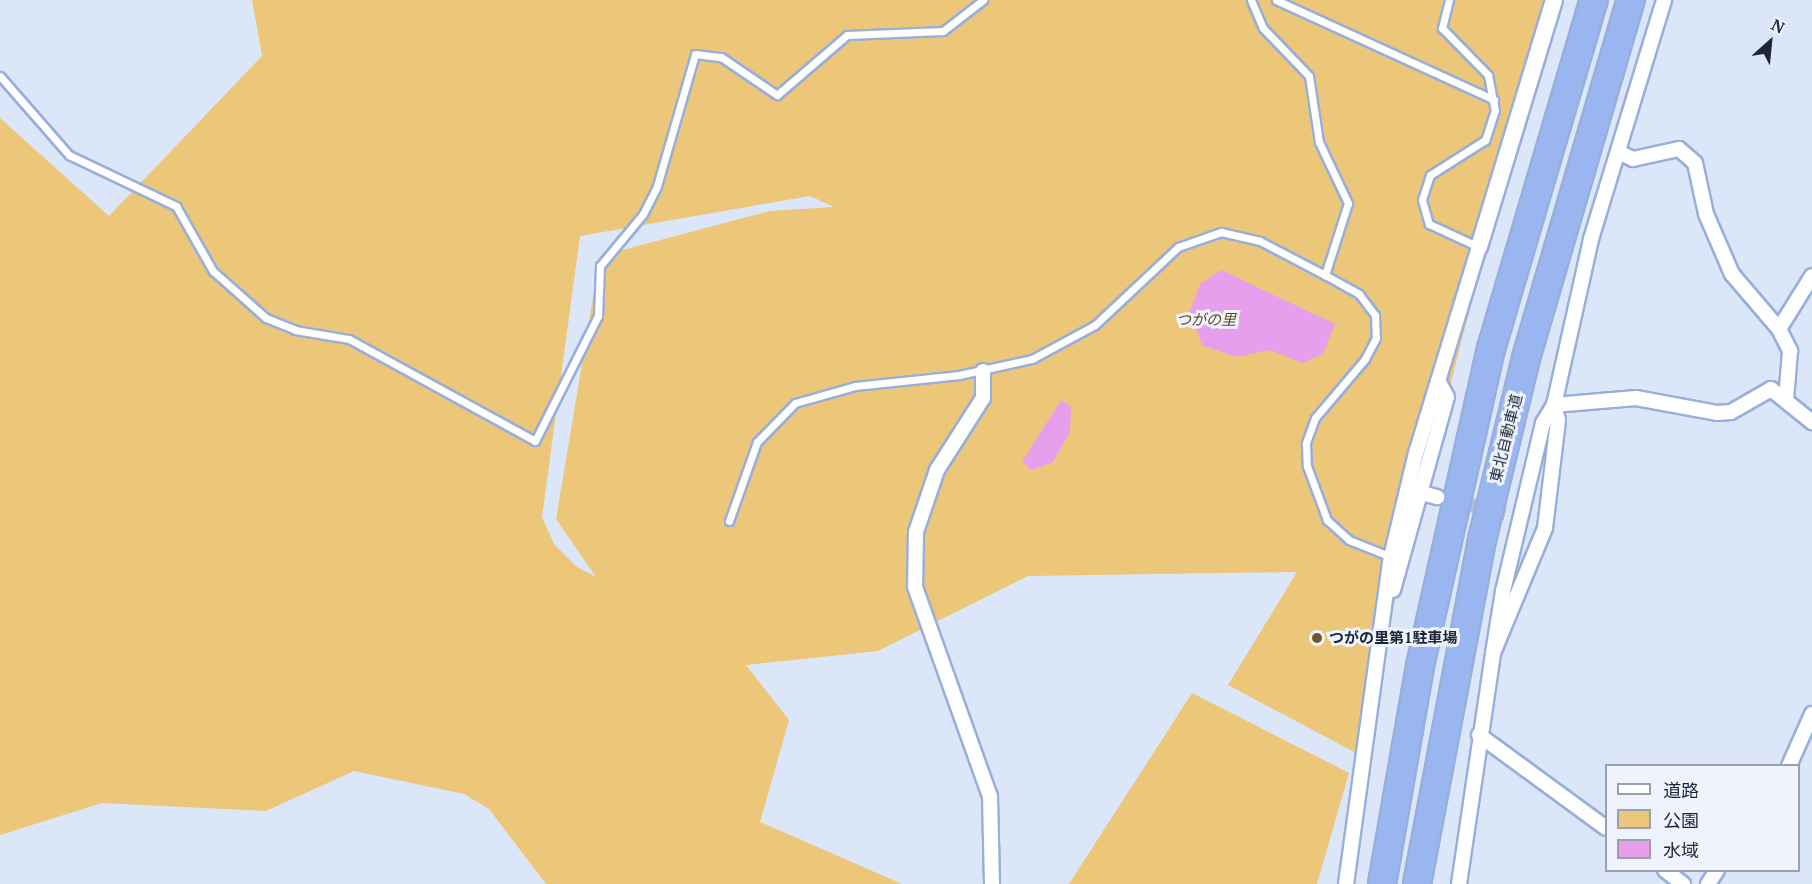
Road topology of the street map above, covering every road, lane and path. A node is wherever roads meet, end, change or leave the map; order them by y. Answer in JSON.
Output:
{"nodes":[{"id":1,"x":983,"y":0,"type":"edge"},
{"id":2,"x":1251,"y":0,"type":"edge"},
{"id":3,"x":1276,"y":0,"type":"edge"},
{"id":4,"x":1449,"y":0,"type":"edge"},
{"id":5,"x":1554,"y":0,"type":"edge"},
{"id":6,"x":1594,"y":0,"type":"edge"},
{"id":7,"x":1631,"y":0,"type":"edge"},
{"id":8,"x":1664,"y":0,"type":"edge"},
{"id":9,"x":0,"y":76,"type":"edge"},
{"id":10,"x":1494,"y":100,"type":"junction"},
{"id":11,"x":1618,"y":152,"type":"junction"},
{"id":12,"x":1479,"y":248,"type":"junction"},
{"id":13,"x":1325,"y":275,"type":"junction"},
{"id":14,"x":1812,"y":276,"type":"edge"},
{"id":15,"x":1779,"y":328,"type":"junction"},
{"id":16,"x":983,"y":371,"type":"junction"},
{"id":17,"x":1438,"y":380,"type":"junction"},
{"id":18,"x":1786,"y":400,"type":"junction"},
{"id":19,"x":1554,"y":405,"type":"junction"},
{"id":20,"x":1812,"y":422,"type":"edge"},
{"id":21,"x":1422,"y":493,"type":"junction"},
{"id":22,"x":1437,"y":497,"type":"tunnel mouth"},
{"id":23,"x":729,"y":521,"type":"dead end"},
{"id":24,"x":1391,"y":557,"type":"junction"},
{"id":25,"x":1383,"y":618,"type":"junction"},
{"id":26,"x":1492,"y":653,"type":"junction"},
{"id":27,"x":1812,"y":714,"type":"edge"},
{"id":28,"x":1479,"y":735,"type":"junction"},
{"id":29,"x":1789,"y":764,"type":"edge"},
{"id":30,"x":1605,"y":827,"type":"edge"},
{"id":31,"x":1668,"y":872,"type":"edge"},
{"id":32,"x":992,"y":884,"type":"edge"},
{"id":33,"x":1346,"y":884,"type":"edge"},
{"id":34,"x":1382,"y":884,"type":"edge"},
{"id":35,"x":1417,"y":884,"type":"edge"},
{"id":36,"x":1459,"y":884,"type":"edge"},
{"id":37,"x":1683,"y":884,"type":"edge"}],
"edges":[{"from":1,"to":9,"type":"lane"},
{"from":2,"to":13,"type":"lane"},
{"from":3,"to":10,"type":"lane"},
{"from":4,"to":10,"type":"lane"},
{"from":5,"to":12,"type":"street"},
{"from":6,"to":34,"type":"highway"},
{"from":7,"to":35,"type":"highway","name":"東北自動車道"},
{"from":8,"to":11,"type":"street"},
{"from":10,"to":12,"type":"lane"},
{"from":11,"to":15,"type":"street"},
{"from":11,"to":19,"type":"street"},
{"from":12,"to":17,"type":"street"},
{"from":13,"to":16,"type":"lane"},
{"from":13,"to":24,"type":"lane"},
{"from":14,"to":15,"type":"street"},
{"from":15,"to":18,"type":"street"},
{"from":16,"to":23,"type":"lane"},
{"from":16,"to":32,"type":"street"},
{"from":17,"to":21,"type":"street"},
{"from":17,"to":24,"type":"street"},
{"from":18,"to":19,"type":"street"},
{"from":18,"to":20,"type":"street"},
{"from":19,"to":26,"type":"street"},
{"from":19,"to":26,"type":"street"},
{"from":21,"to":22,"type":"street"},
{"from":21,"to":25,"type":"street"},
{"from":24,"to":25,"type":"street"},
{"from":25,"to":33,"type":"street"},
{"from":26,"to":28,"type":"street"},
{"from":27,"to":29,"type":"street"},
{"from":28,"to":30,"type":"street"},
{"from":28,"to":36,"type":"street"},
{"from":31,"to":37,"type":"street"}]}
